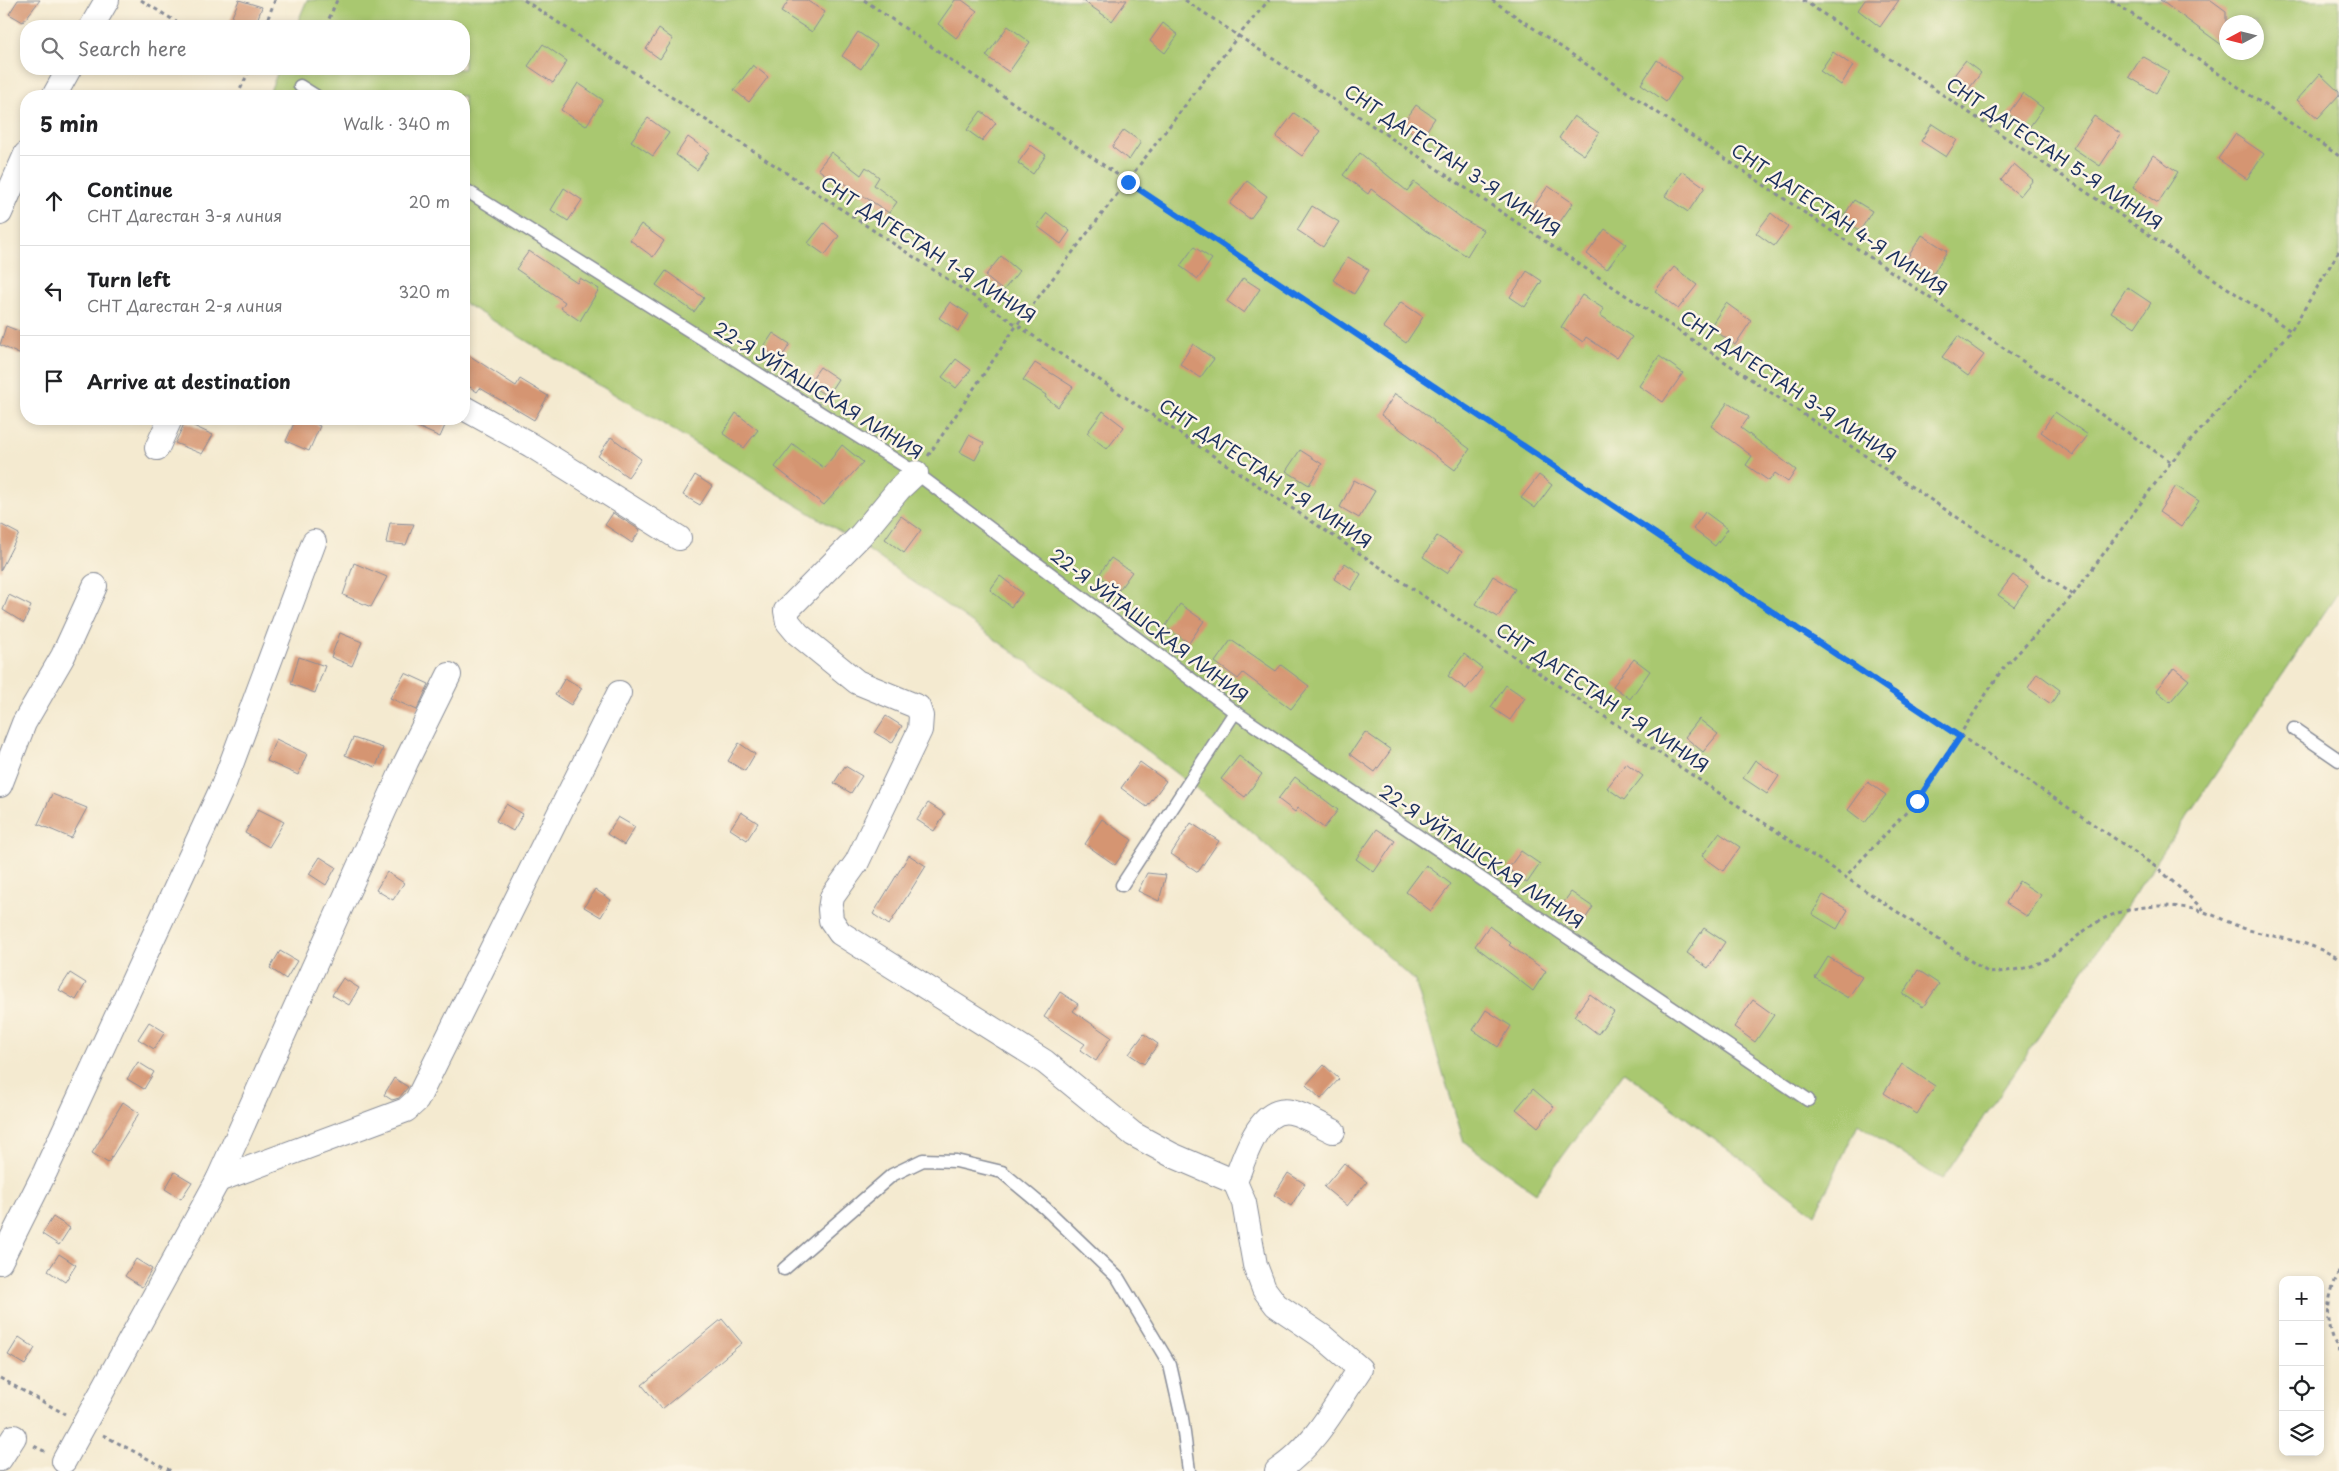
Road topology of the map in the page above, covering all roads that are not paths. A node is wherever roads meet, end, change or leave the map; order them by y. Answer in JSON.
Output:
{"nodes":[{"id":1,"x":107,"y":0,"type":"edge"},
{"id":2,"x":95,"y":20,"type":"edge"},
{"id":3,"x":66,"y":75,"type":"edge"},
{"id":4,"x":300,"y":86,"type":"dead end"},
{"id":5,"x":57,"y":90,"type":"edge"},
{"id":6,"x":306,"y":90,"type":"edge"},
{"id":7,"x":20,"y":168,"type":"edge"},
{"id":8,"x":470,"y":193,"type":"edge"},
{"id":9,"x":0,"y":213,"type":"edge"},
{"id":10,"x":470,"y":411,"type":"edge"},
{"id":11,"x":167,"y":425,"type":"edge"},
{"id":12,"x":157,"y":448,"type":"dead end"},
{"id":13,"x":916,"y":473,"type":"junction"},
{"id":14,"x":679,"y":538,"type":"dead end"},
{"id":15,"x":314,"y":542,"type":"dead end"},
{"id":16,"x":95,"y":586,"type":"dead end"},
{"id":17,"x":449,"y":675,"type":"dead end"},
{"id":18,"x":619,"y":693,"type":"dead end"},
{"id":19,"x":1235,"y":712,"type":"junction"},
{"id":20,"x":2294,"y":728,"type":"dead end"},
{"id":21,"x":2339,"y":760,"type":"edge"},
{"id":22,"x":0,"y":786,"type":"edge"},
{"id":23,"x":1122,"y":884,"type":"dead end"},
{"id":24,"x":1808,"y":1100,"type":"dead end"},
{"id":25,"x":1333,"y":1132,"type":"dead end"},
{"id":26,"x":218,"y":1180,"type":"junction"},
{"id":27,"x":1235,"y":1182,"type":"junction"},
{"id":28,"x":0,"y":1262,"type":"edge"},
{"id":29,"x":784,"y":1269,"type":"dead end"},
{"id":30,"x":14,"y":1436,"type":"road end"},
{"id":31,"x":0,"y":1459,"type":"edge"},
{"id":32,"x":64,"y":1461,"type":"road end"},
{"id":33,"x":1189,"y":1471,"type":"edge"},
{"id":34,"x":1277,"y":1471,"type":"edge"}],
"edges":[{"from":1,"to":2,"type":"street"},
{"from":3,"to":5,"type":"street"},
{"from":4,"to":6,"type":"lane"},
{"from":7,"to":9,"type":"street"},
{"from":8,"to":13,"type":"lane","name":"22-Я УЙТАШСКАЯ ЛИНИЯ"},
{"from":10,"to":14,"type":"street"},
{"from":11,"to":12,"type":"street"},
{"from":13,"to":19,"type":"lane","name":"22-Я УЙТАШСКАЯ ЛИНИЯ"},
{"from":13,"to":27,"type":"street"},
{"from":15,"to":28,"type":"street"},
{"from":16,"to":22,"type":"street"},
{"from":17,"to":26,"type":"street"},
{"from":18,"to":26,"type":"street"},
{"from":19,"to":23,"type":"lane"},
{"from":19,"to":24,"type":"lane","name":"22-Я УЙТАШСКАЯ ЛИНИЯ"},
{"from":20,"to":21,"type":"lane"},
{"from":25,"to":27,"type":"street"},
{"from":26,"to":32,"type":"street"},
{"from":27,"to":34,"type":"street"},
{"from":29,"to":33,"type":"lane"},
{"from":30,"to":31,"type":"street"}]}
